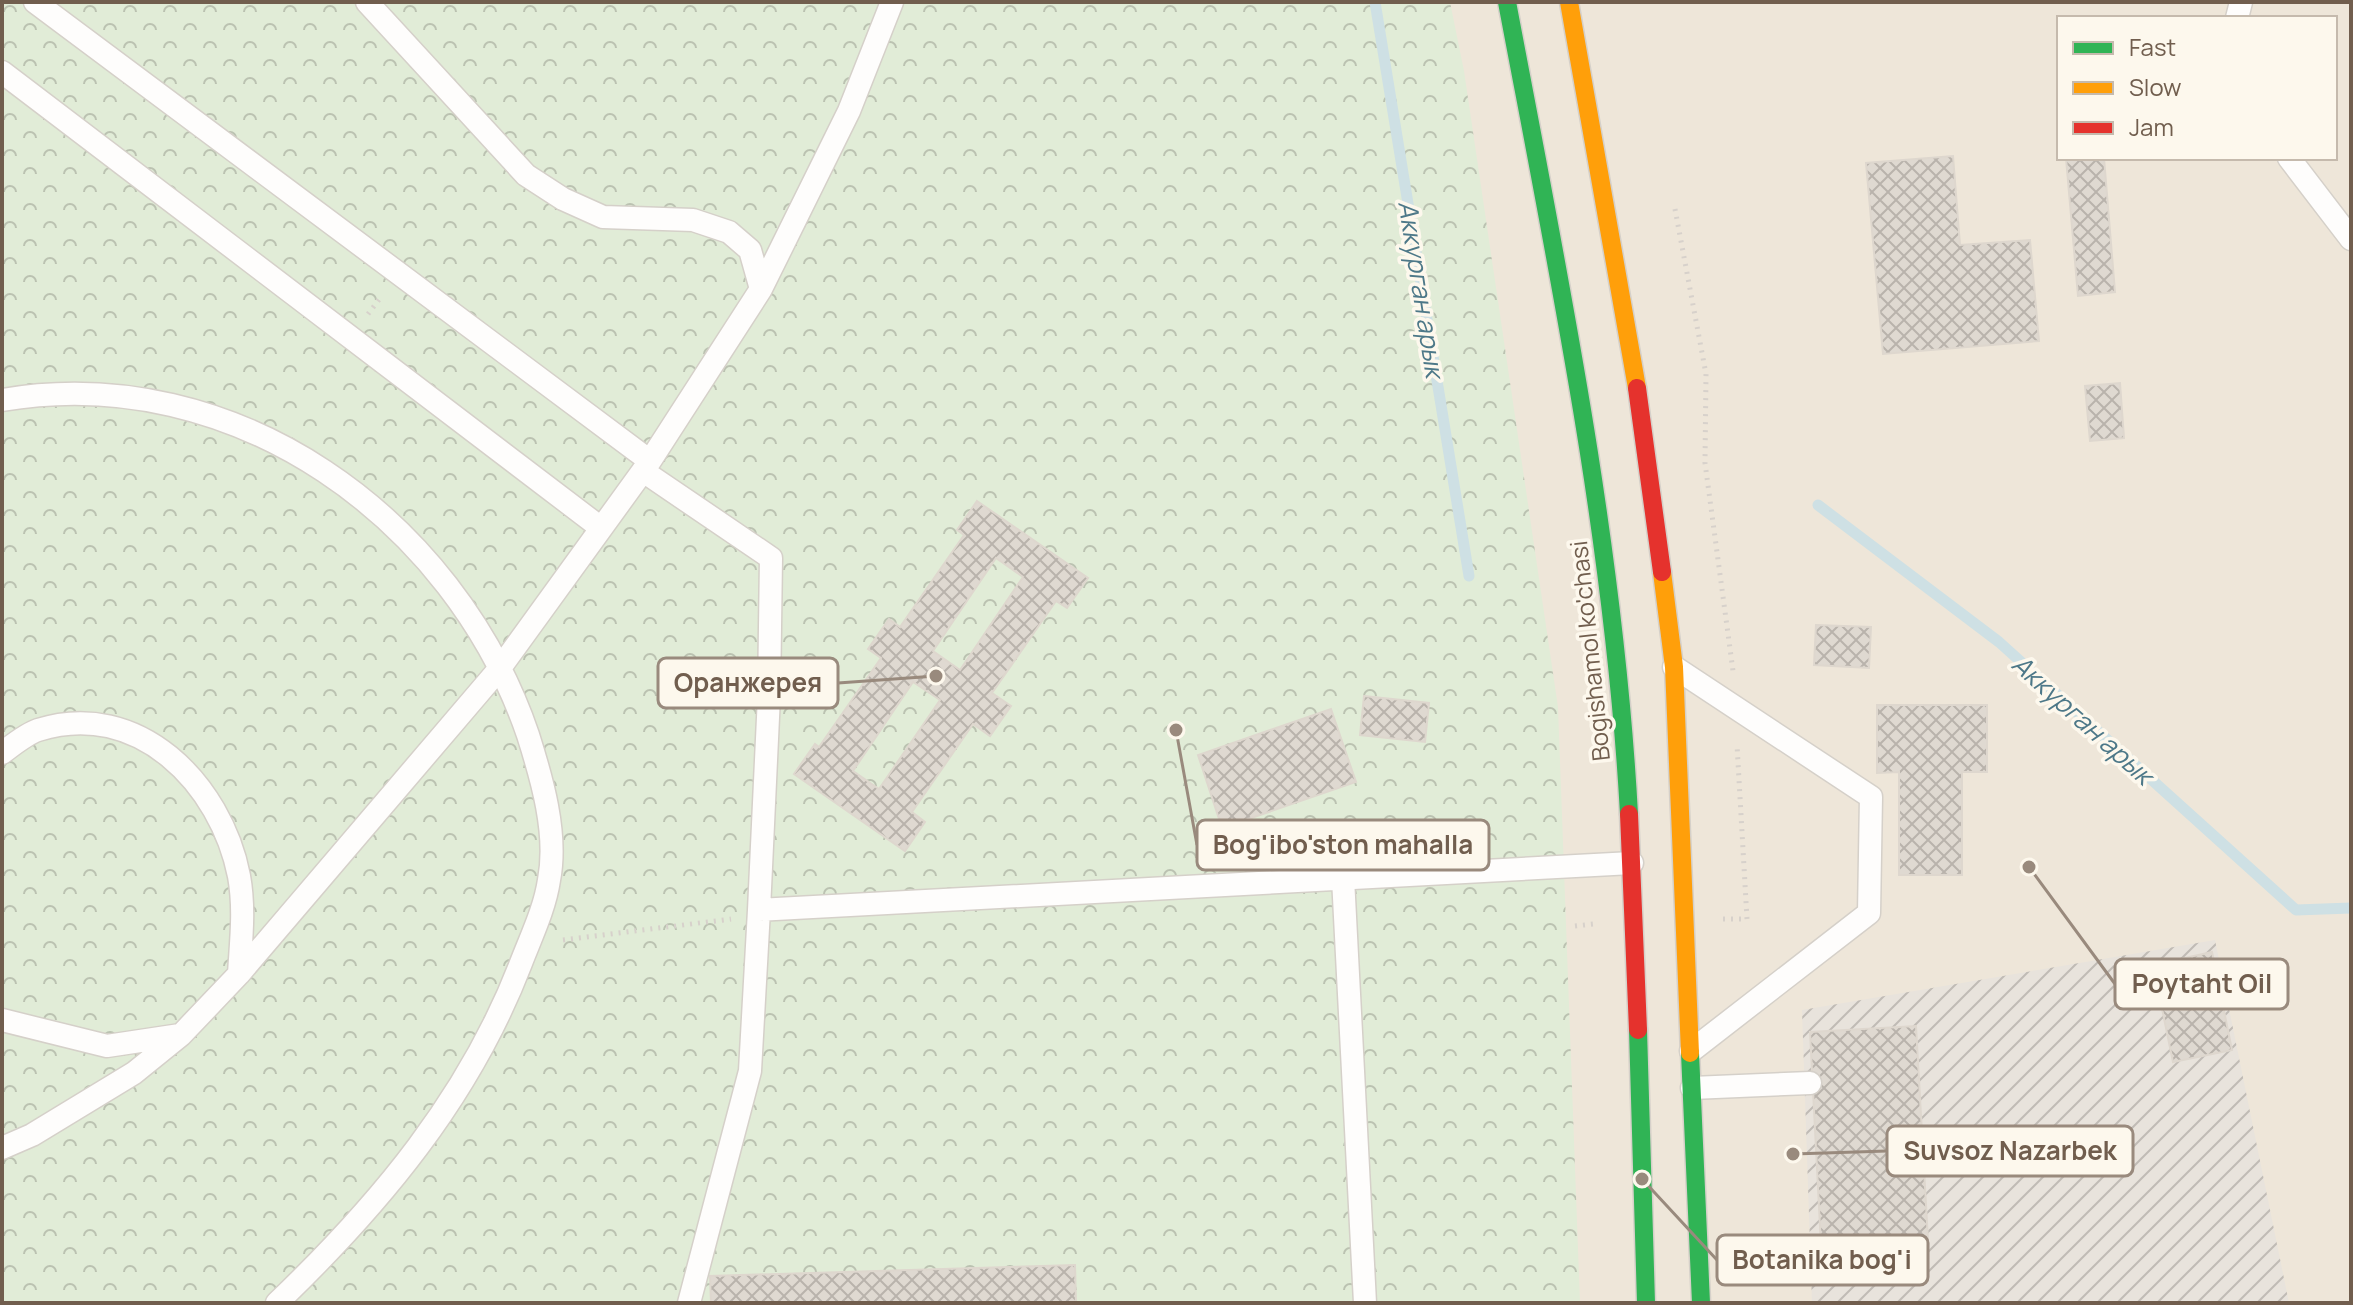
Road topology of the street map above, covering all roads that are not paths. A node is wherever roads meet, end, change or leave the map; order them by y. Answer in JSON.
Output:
{"nodes":[{"id":1,"x":35,"y":2,"type":"edge"},
{"id":2,"x":367,"y":2,"type":"edge"},
{"id":3,"x":892,"y":2,"type":"edge"},
{"id":4,"x":1507,"y":2,"type":"edge"},
{"id":5,"x":1569,"y":2,"type":"edge"},
{"id":6,"x":2,"y":72,"type":"edge"},
{"id":7,"x":2291,"y":160,"type":"edge"},
{"id":8,"x":2351,"y":239,"type":"edge"},
{"id":9,"x":761,"y":289,"type":"junction"},
{"id":10,"x":2,"y":400,"type":"edge"},
{"id":11,"x":646,"y":466,"type":"junction"},
{"id":12,"x":601,"y":528,"type":"junction"},
{"id":13,"x":1674,"y":667,"type":"junction"},
{"id":14,"x":500,"y":668,"type":"junction"},
{"id":15,"x":2,"y":753,"type":"edge"},
{"id":16,"x":1684,"y":859,"type":"junction"},
{"id":17,"x":1632,"y":863,"type":"junction"},
{"id":18,"x":1343,"y":878,"type":"junction"},
{"id":19,"x":759,"y":910,"type":"junction"},
{"id":20,"x":239,"y":974,"type":"junction"},
{"id":21,"x":2,"y":1020,"type":"edge"},
{"id":22,"x":181,"y":1035,"type":"junction"},
{"id":23,"x":1691,"y":1051,"type":"junction"},
{"id":24,"x":1810,"y":1083,"type":"dead end"},
{"id":25,"x":1692,"y":1088,"type":"junction"},
{"id":26,"x":2,"y":1148,"type":"edge"},
{"id":27,"x":277,"y":1303,"type":"edge"},
{"id":28,"x":689,"y":1303,"type":"edge"},
{"id":29,"x":1365,"y":1303,"type":"edge"},
{"id":30,"x":1646,"y":1303,"type":"edge"},
{"id":31,"x":1701,"y":1303,"type":"edge"}],
"edges":[{"from":1,"to":11,"type":"lane"},
{"from":2,"to":9,"type":"lane"},
{"from":3,"to":9,"type":"lane"},
{"from":4,"to":17,"type":"main road","name":"Bogishamol ko'chasi"},
{"from":5,"to":13,"type":"main road"},
{"from":6,"to":12,"type":"lane"},
{"from":7,"to":8,"type":"lane"},
{"from":9,"to":11,"type":"lane"},
{"from":10,"to":14,"type":"lane"},
{"from":11,"to":12,"type":"lane"},
{"from":11,"to":19,"type":"lane"},
{"from":12,"to":14,"type":"lane"},
{"from":13,"to":16,"type":"main road"},
{"from":13,"to":23,"type":"lane"},
{"from":14,"to":20,"type":"lane"},
{"from":14,"to":27,"type":"lane"},
{"from":15,"to":20,"type":"lane"},
{"from":16,"to":17,"type":"main road"},
{"from":16,"to":23,"type":"main road"},
{"from":17,"to":18,"type":"lane"},
{"from":17,"to":30,"type":"main road","name":"Bogishamol ko'chasi"},
{"from":18,"to":19,"type":"lane"},
{"from":18,"to":29,"type":"lane"},
{"from":19,"to":28,"type":"lane"},
{"from":20,"to":22,"type":"lane"},
{"from":21,"to":22,"type":"lane"},
{"from":22,"to":26,"type":"lane"},
{"from":23,"to":25,"type":"main road"},
{"from":24,"to":25,"type":"lane"},
{"from":25,"to":31,"type":"main road"}]}
